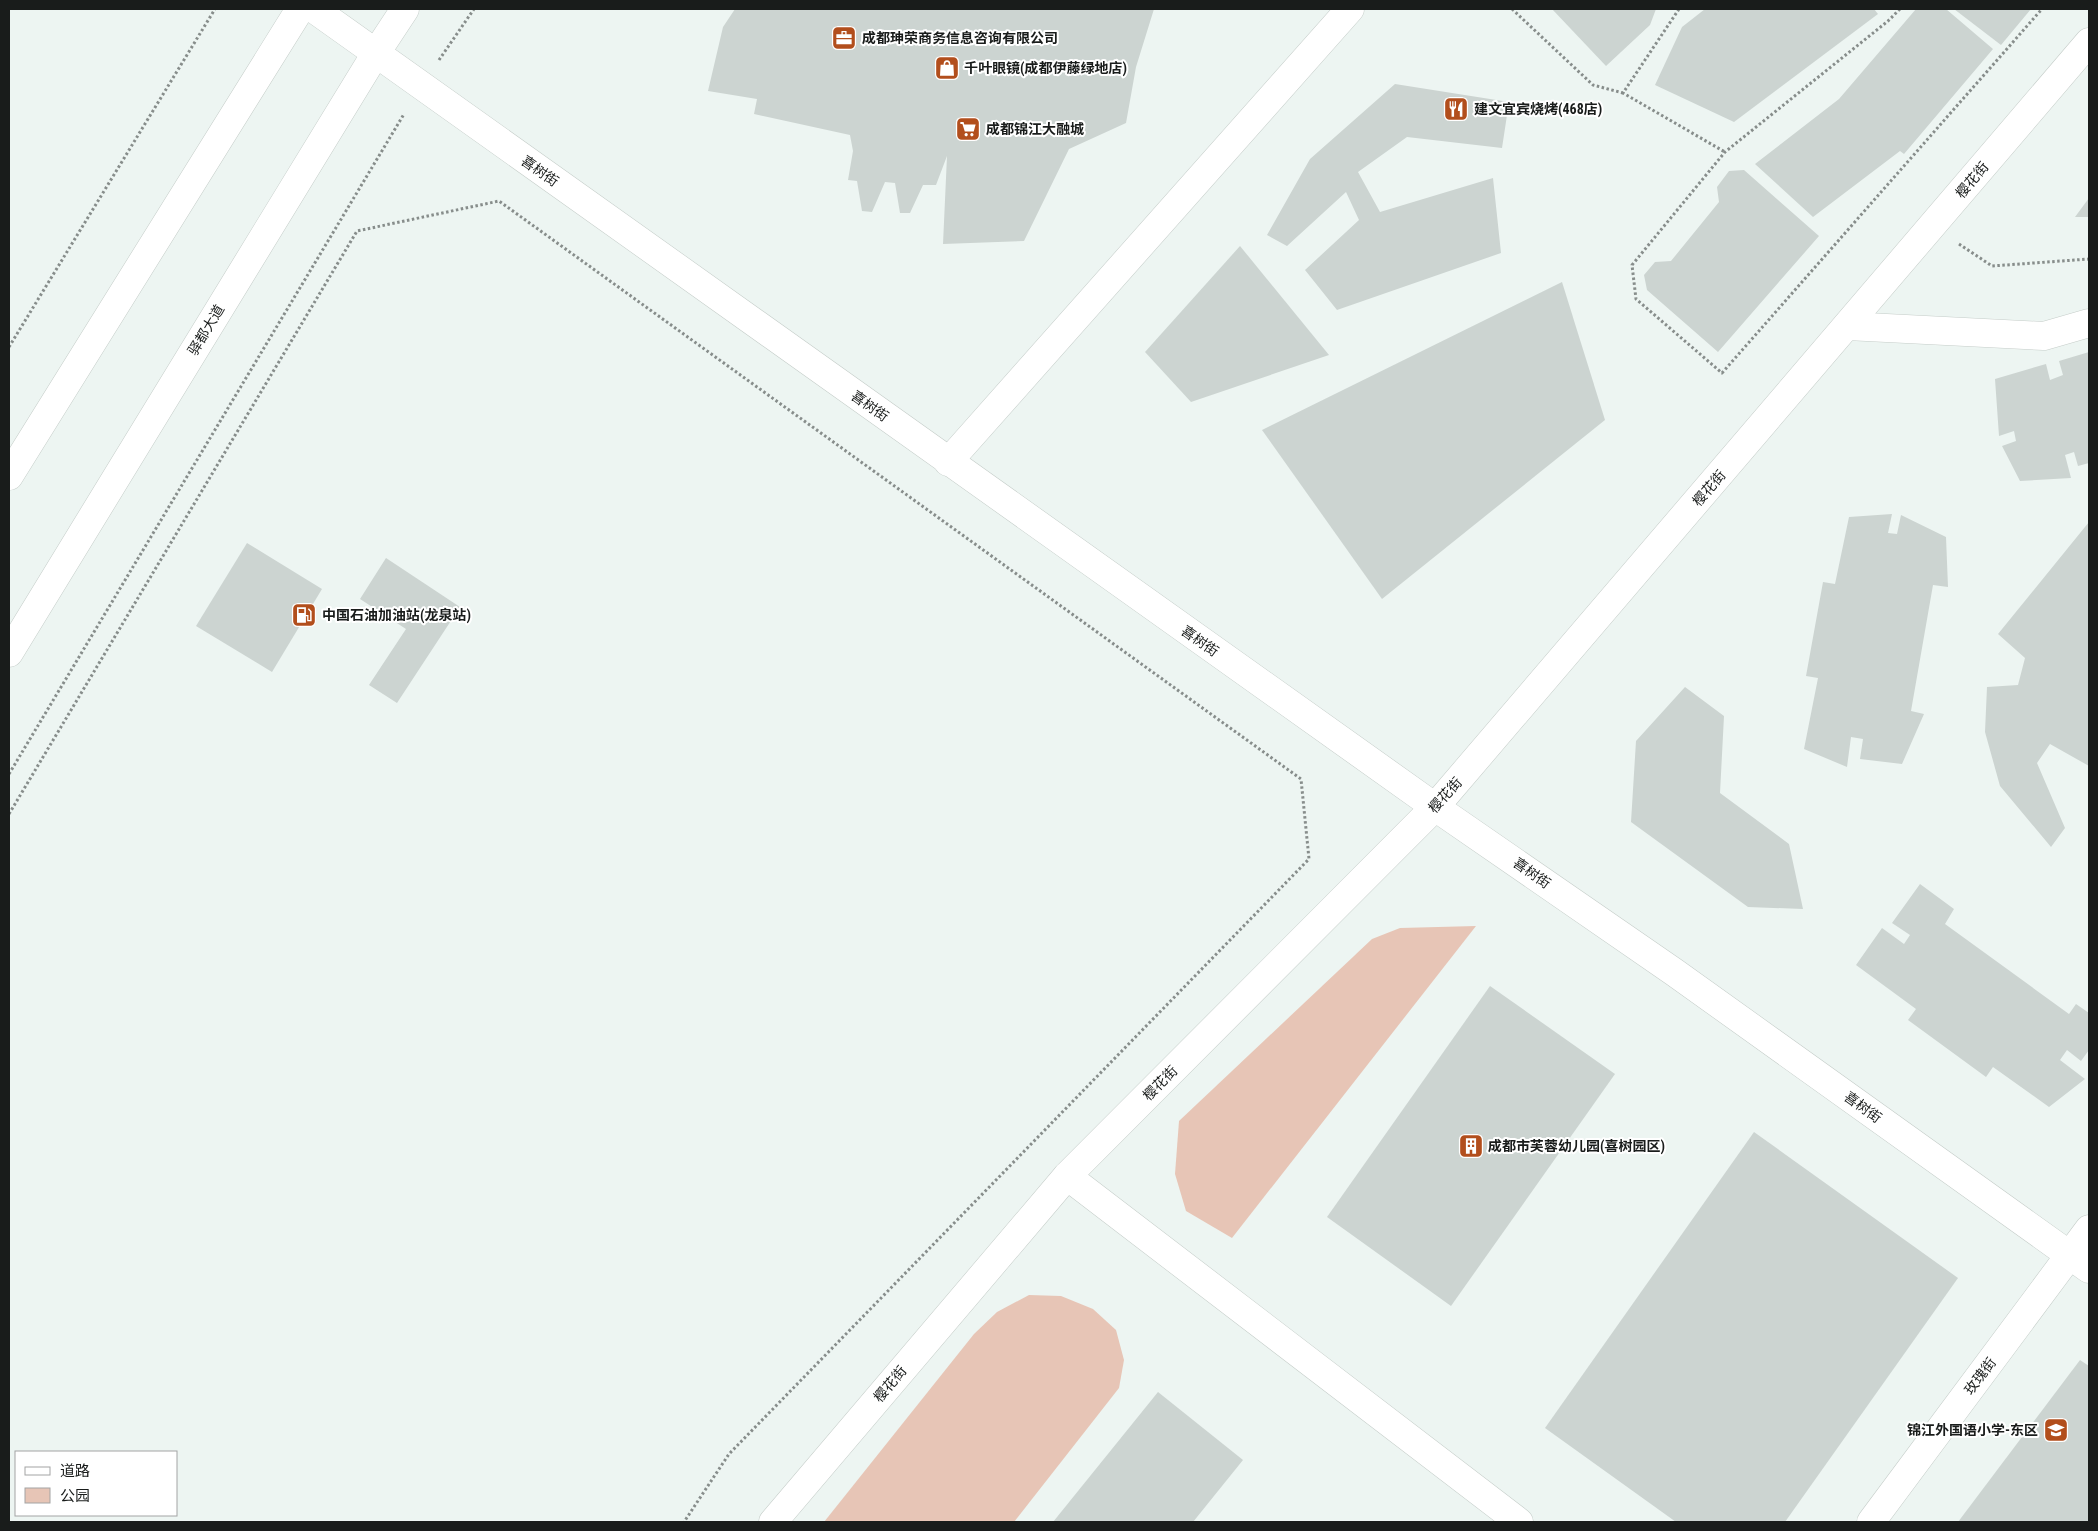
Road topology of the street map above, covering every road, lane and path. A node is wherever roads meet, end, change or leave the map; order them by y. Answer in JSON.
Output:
{"nodes":[{"id":1,"x":215,"y":9,"type":"edge"},
{"id":2,"x":300,"y":9,"type":"edge"},
{"id":3,"x":314,"y":9,"type":"edge"},
{"id":4,"x":405,"y":9,"type":"edge"},
{"id":5,"x":474,"y":9,"type":"edge"},
{"id":6,"x":1350,"y":9,"type":"edge"},
{"id":7,"x":1512,"y":9,"type":"edge"},
{"id":8,"x":1678,"y":9,"type":"edge"},
{"id":9,"x":1900,"y":9,"type":"edge"},
{"id":10,"x":2042,"y":9,"type":"edge"},
{"id":11,"x":2089,"y":42,"type":"edge"},
{"id":12,"x":376,"y":53,"type":"junction"},
{"id":13,"x":420,"y":86,"type":"junction"},
{"id":14,"x":1623,"y":92,"type":"junction"},
{"id":15,"x":1725,"y":152,"type":"junction"},
{"id":16,"x":1933,"y":226,"type":"junction"},
{"id":17,"x":2089,"y":259,"type":"edge"},
{"id":18,"x":2089,"y":323,"type":"edge"},
{"id":19,"x":1847,"y":326,"type":"junction"},
{"id":20,"x":9,"y":347,"type":"edge"},
{"id":21,"x":948,"y":462,"type":"junction"},
{"id":22,"x":9,"y":476,"type":"edge"},
{"id":23,"x":9,"y":653,"type":"edge"},
{"id":24,"x":9,"y":774,"type":"edge"},
{"id":25,"x":1435,"y":807,"type":"junction"},
{"id":26,"x":9,"y":814,"type":"edge"},
{"id":27,"x":1067,"y":1176,"type":"junction"},
{"id":28,"x":2089,"y":1229,"type":"edge"},
{"id":29,"x":2080,"y":1262,"type":"edge"},
{"id":30,"x":684,"y":1522,"type":"edge"},
{"id":31,"x":773,"y":1522,"type":"edge"},
{"id":32,"x":1519,"y":1522,"type":"edge"},
{"id":33,"x":1871,"y":1522,"type":"edge"}],
"edges":[{"from":1,"to":20,"type":"path"},
{"from":2,"to":22,"type":"street"},
{"from":3,"to":12,"type":"street","name":"喜树街"},
{"from":4,"to":12,"type":"street","name":"驿都大道"},
{"from":5,"to":13,"type":"path"},
{"from":6,"to":21,"type":"street"},
{"from":7,"to":14,"type":"path"},
{"from":8,"to":14,"type":"path"},
{"from":9,"to":15,"type":"path"},
{"from":10,"to":15,"type":"path"},
{"from":11,"to":16,"type":"street","name":"樱花街"},
{"from":12,"to":13,"type":"street","name":"喜树街"},
{"from":12,"to":23,"type":"street","name":"驿都大道"},
{"from":13,"to":21,"type":"street","name":"喜树街"},
{"from":13,"to":24,"type":"path"},
{"from":14,"to":15,"type":"path"},
{"from":16,"to":17,"type":"path"},
{"from":16,"to":19,"type":"street","name":"樱花街"},
{"from":18,"to":19,"type":"street"},
{"from":19,"to":25,"type":"street","name":"樱花街"},
{"from":21,"to":25,"type":"street","name":"喜树街"},
{"from":25,"to":27,"type":"street","name":"樱花街"},
{"from":25,"to":29,"type":"street","name":"喜树街"},
{"from":26,"to":30,"type":"path"},
{"from":27,"to":31,"type":"street","name":"樱花街"},
{"from":27,"to":32,"type":"street"},
{"from":28,"to":29,"type":"street","name":"玫瑰街"},
{"from":29,"to":33,"type":"street","name":"玫瑰街"}]}
